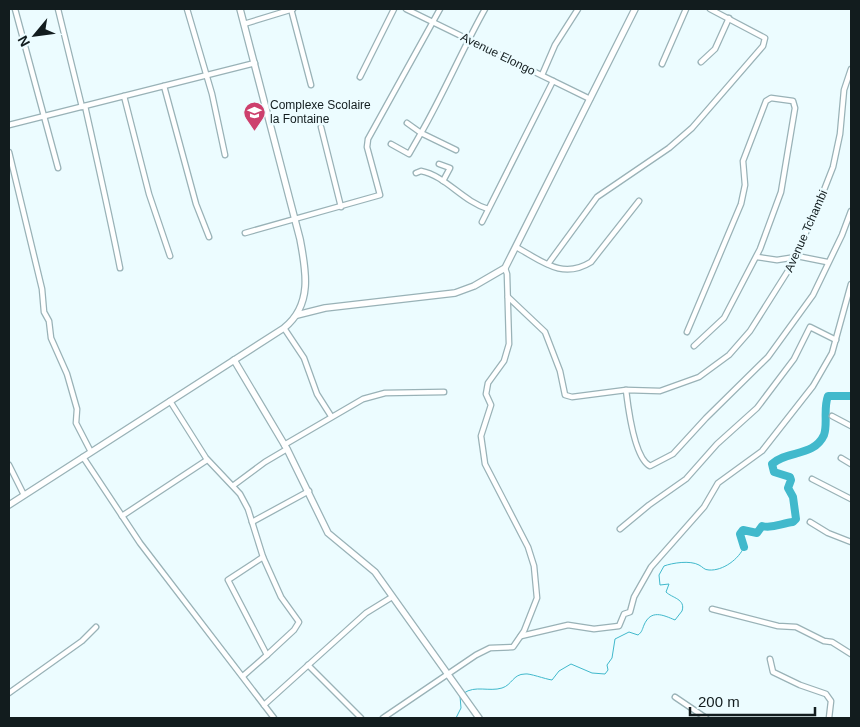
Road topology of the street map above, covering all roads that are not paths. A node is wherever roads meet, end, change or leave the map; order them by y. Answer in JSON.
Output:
{"nodes":[{"id":1,"x":15,"y":9,"type":"edge"},
{"id":2,"x":58,"y":9,"type":"edge"},
{"id":3,"x":187,"y":9,"type":"edge"},
{"id":4,"x":240,"y":9,"type":"edge"},
{"id":5,"x":292,"y":9,"type":"edge"},
{"id":6,"x":394,"y":9,"type":"edge"},
{"id":7,"x":406,"y":9,"type":"edge"},
{"id":8,"x":440,"y":9,"type":"edge"},
{"id":9,"x":485,"y":9,"type":"edge"},
{"id":10,"x":578,"y":9,"type":"edge"},
{"id":11,"x":686,"y":9,"type":"edge"},
{"id":12,"x":710,"y":9,"type":"edge"},
{"id":13,"x":632,"y":10,"type":"edge"},
{"id":14,"x":729,"y":18,"type":"junction"},
{"id":15,"x":433,"y":22,"type":"junction"},
{"id":16,"x":244,"y":24,"type":"junction"},
{"id":17,"x":468,"y":39,"type":"junction"},
{"id":18,"x":702,"y":62,"type":"dead end"},
{"id":19,"x":255,"y":63,"type":"junction"},
{"id":20,"x":662,"y":64,"type":"dead end"},
{"id":21,"x":851,"y":69,"type":"edge"},
{"id":22,"x":207,"y":75,"type":"junction"},
{"id":23,"x":542,"y":75,"type":"junction"},
{"id":24,"x":360,"y":77,"type":"dead end"},
{"id":25,"x":553,"y":81,"type":"junction"},
{"id":26,"x":311,"y":85,"type":"dead end"},
{"id":27,"x":164,"y":86,"type":"junction"},
{"id":28,"x":124,"y":96,"type":"junction"},
{"id":29,"x":590,"y":99,"type":"junction"},
{"id":30,"x":83,"y":106,"type":"junction"},
{"id":31,"x":42,"y":116,"type":"junction"},
{"id":32,"x":406,"y":123,"type":"dead end"},
{"id":33,"x":9,"y":125,"type":"edge"},
{"id":34,"x":320,"y":127,"type":"dead end"},
{"id":35,"x":421,"y":133,"type":"junction"},
{"id":36,"x":391,"y":144,"type":"dead end"},
{"id":37,"x":456,"y":150,"type":"dead end"},
{"id":38,"x":9,"y":152,"type":"edge"},
{"id":39,"x":225,"y":155,"type":"dead end"},
{"id":40,"x":440,"y":164,"type":"dead end"},
{"id":41,"x":58,"y":168,"type":"dead end"},
{"id":42,"x":416,"y":173,"type":"dead end"},
{"id":43,"x":443,"y":181,"type":"junction"},
{"id":44,"x":639,"y":201,"type":"dead end"},
{"id":45,"x":341,"y":208,"type":"junction"},
{"id":46,"x":488,"y":210,"type":"junction"},
{"id":47,"x":851,"y":211,"type":"edge"},
{"id":48,"x":295,"y":220,"type":"junction"},
{"id":49,"x":482,"y":222,"type":"dead end"},
{"id":50,"x":245,"y":233,"type":"dead end"},
{"id":51,"x":209,"y":237,"type":"dead end"},
{"id":52,"x":516,"y":246,"type":"junction"},
{"id":53,"x":170,"y":256,"type":"dead end"},
{"id":54,"x":756,"y":257,"type":"junction"},
{"id":55,"x":796,"y":257,"type":"junction"},
{"id":56,"x":827,"y":262,"type":"junction"},
{"id":57,"x":548,"y":264,"type":"junction"},
{"id":58,"x":120,"y":268,"type":"dead end"},
{"id":59,"x":505,"y":268,"type":"junction"},
{"id":60,"x":851,"y":284,"type":"edge"},
{"id":61,"x":508,"y":297,"type":"junction"},
{"id":62,"x":296,"y":315,"type":"junction"},
{"id":63,"x":284,"y":328,"type":"junction"},
{"id":64,"x":687,"y":332,"type":"dead end"},
{"id":65,"x":836,"y":340,"type":"junction"},
{"id":66,"x":694,"y":346,"type":"dead end"},
{"id":67,"x":234,"y":360,"type":"junction"},
{"id":68,"x":626,"y":390,"type":"junction"},
{"id":69,"x":444,"y":392,"type":"dead end"},
{"id":70,"x":170,"y":401,"type":"junction"},
{"id":71,"x":331,"y":416,"type":"junction"},
{"id":72,"x":832,"y":416,"type":"dead end"},
{"id":73,"x":851,"y":426,"type":"edge"},
{"id":74,"x":286,"y":447,"type":"junction"},
{"id":75,"x":92,"y":452,"type":"junction"},
{"id":76,"x":83,"y":457,"type":"junction"},
{"id":77,"x":841,"y":458,"type":"dead end"},
{"id":78,"x":208,"y":460,"type":"dead end"},
{"id":79,"x":851,"y":464,"type":"edge"},
{"id":80,"x":9,"y":465,"type":"edge"},
{"id":81,"x":812,"y":479,"type":"dead end"},
{"id":82,"x":234,"y":485,"type":"junction"},
{"id":83,"x":309,"y":490,"type":"junction"},
{"id":84,"x":24,"y":495,"type":"junction"},
{"id":85,"x":851,"y":499,"type":"edge"},
{"id":86,"x":9,"y":505,"type":"edge"},
{"id":87,"x":122,"y":516,"type":"junction"},
{"id":88,"x":252,"y":522,"type":"junction"},
{"id":89,"x":810,"y":522,"type":"dead end"},
{"id":90,"x":620,"y":529,"type":"dead end"},
{"id":91,"x":851,"y":542,"type":"edge"},
{"id":92,"x":263,"y":558,"type":"junction"},
{"id":93,"x":392,"y":597,"type":"junction"},
{"id":94,"x":712,"y":610,"type":"dead end"},
{"id":95,"x":96,"y":627,"type":"dead end"},
{"id":96,"x":521,"y":636,"type":"junction"},
{"id":97,"x":851,"y":654,"type":"edge"},
{"id":98,"x":267,"y":655,"type":"junction"},
{"id":99,"x":770,"y":659,"type":"dead end"},
{"id":100,"x":308,"y":665,"type":"junction"},
{"id":101,"x":448,"y":675,"type":"junction"},
{"id":102,"x":243,"y":676,"type":"junction"},
{"id":103,"x":9,"y":693,"type":"edge"},
{"id":104,"x":675,"y":696,"type":"dead end"},
{"id":105,"x":264,"y":705,"type":"junction"},
{"id":106,"x":274,"y":718,"type":"edge"},
{"id":107,"x":361,"y":718,"type":"edge"},
{"id":108,"x":383,"y":718,"type":"edge"},
{"id":109,"x":479,"y":718,"type":"edge"},
{"id":110,"x":706,"y":718,"type":"edge"},
{"id":111,"x":829,"y":718,"type":"edge"}],
"edges":[{"from":1,"to":31,"type":"street"},
{"from":2,"to":30,"type":"street"},
{"from":3,"to":22,"type":"street"},
{"from":4,"to":16,"type":"street"},
{"from":5,"to":16,"type":"street"},
{"from":5,"to":26,"type":"street"},
{"from":6,"to":24,"type":"street"},
{"from":7,"to":15,"type":"street","name":"Avenue Elongo"},
{"from":8,"to":15,"type":"street"},
{"from":9,"to":17,"type":"street"},
{"from":10,"to":23,"type":"street"},
{"from":11,"to":20,"type":"street"},
{"from":12,"to":14,"type":"street"},
{"from":13,"to":29,"type":"street"},
{"from":14,"to":18,"type":"street"},
{"from":14,"to":57,"type":"street"},
{"from":15,"to":17,"type":"street","name":"Avenue Elongo"},
{"from":15,"to":45,"type":"street"},
{"from":16,"to":19,"type":"street"},
{"from":17,"to":23,"type":"street","name":"Avenue Elongo"},
{"from":17,"to":35,"type":"street"},
{"from":19,"to":22,"type":"street"},
{"from":19,"to":48,"type":"street"},
{"from":21,"to":55,"type":"street","name":"Avenue Tchambi"},
{"from":22,"to":27,"type":"street"},
{"from":22,"to":39,"type":"street"},
{"from":23,"to":25,"type":"street","name":"Avenue Elongo"},
{"from":25,"to":29,"type":"street","name":"Avenue Elongo"},
{"from":25,"to":46,"type":"street"},
{"from":27,"to":28,"type":"street"},
{"from":27,"to":51,"type":"street"},
{"from":28,"to":30,"type":"street"},
{"from":28,"to":53,"type":"street"},
{"from":29,"to":52,"type":"street"},
{"from":30,"to":31,"type":"street"},
{"from":30,"to":58,"type":"street"},
{"from":31,"to":33,"type":"street"},
{"from":31,"to":41,"type":"street"},
{"from":32,"to":35,"type":"street"},
{"from":34,"to":45,"type":"street"},
{"from":35,"to":36,"type":"street"},
{"from":35,"to":37,"type":"street"},
{"from":38,"to":75,"type":"street"},
{"from":40,"to":43,"type":"street"},
{"from":42,"to":43,"type":"street"},
{"from":43,"to":46,"type":"street"},
{"from":44,"to":57,"type":"street"},
{"from":45,"to":48,"type":"street"},
{"from":46,"to":49,"type":"street"},
{"from":47,"to":56,"type":"street"},
{"from":48,"to":50,"type":"street"},
{"from":48,"to":62,"type":"street"},
{"from":52,"to":57,"type":"street"},
{"from":52,"to":59,"type":"street"},
{"from":54,"to":55,"type":"street"},
{"from":54,"to":64,"type":"street"},
{"from":54,"to":66,"type":"street"},
{"from":55,"to":56,"type":"street"},
{"from":55,"to":68,"type":"street","name":"Avenue Tchambi"},
{"from":56,"to":68,"type":"street"},
{"from":59,"to":61,"type":"street"},
{"from":59,"to":62,"type":"street"},
{"from":60,"to":65,"type":"street"},
{"from":61,"to":68,"type":"street","name":"Avenue Tchambi"},
{"from":61,"to":96,"type":"street"},
{"from":62,"to":63,"type":"street"},
{"from":63,"to":67,"type":"street"},
{"from":63,"to":71,"type":"street"},
{"from":65,"to":90,"type":"street"},
{"from":65,"to":96,"type":"street"},
{"from":67,"to":70,"type":"street"},
{"from":67,"to":74,"type":"street"},
{"from":69,"to":71,"type":"street"},
{"from":70,"to":75,"type":"street"},
{"from":70,"to":82,"type":"street"},
{"from":71,"to":74,"type":"street"},
{"from":72,"to":73,"type":"street"},
{"from":74,"to":82,"type":"street"},
{"from":74,"to":83,"type":"street"},
{"from":75,"to":76,"type":"street"},
{"from":76,"to":84,"type":"street"},
{"from":76,"to":87,"type":"street"},
{"from":77,"to":79,"type":"street"},
{"from":78,"to":87,"type":"street"},
{"from":80,"to":84,"type":"street"},
{"from":81,"to":85,"type":"street"},
{"from":82,"to":88,"type":"street"},
{"from":83,"to":88,"type":"street"},
{"from":83,"to":93,"type":"street"},
{"from":84,"to":86,"type":"street"},
{"from":87,"to":102,"type":"street"},
{"from":88,"to":92,"type":"street"},
{"from":89,"to":91,"type":"street"},
{"from":92,"to":98,"type":"street"},
{"from":92,"to":98,"type":"street"},
{"from":93,"to":100,"type":"street"},
{"from":93,"to":101,"type":"street"},
{"from":94,"to":97,"type":"street"},
{"from":95,"to":103,"type":"street"},
{"from":96,"to":101,"type":"street"},
{"from":98,"to":102,"type":"street"},
{"from":99,"to":111,"type":"street"},
{"from":100,"to":105,"type":"street"},
{"from":100,"to":107,"type":"street"},
{"from":101,"to":108,"type":"street"},
{"from":101,"to":109,"type":"street"},
{"from":102,"to":105,"type":"street"},
{"from":104,"to":110,"type":"street"},
{"from":105,"to":106,"type":"street"}]}
